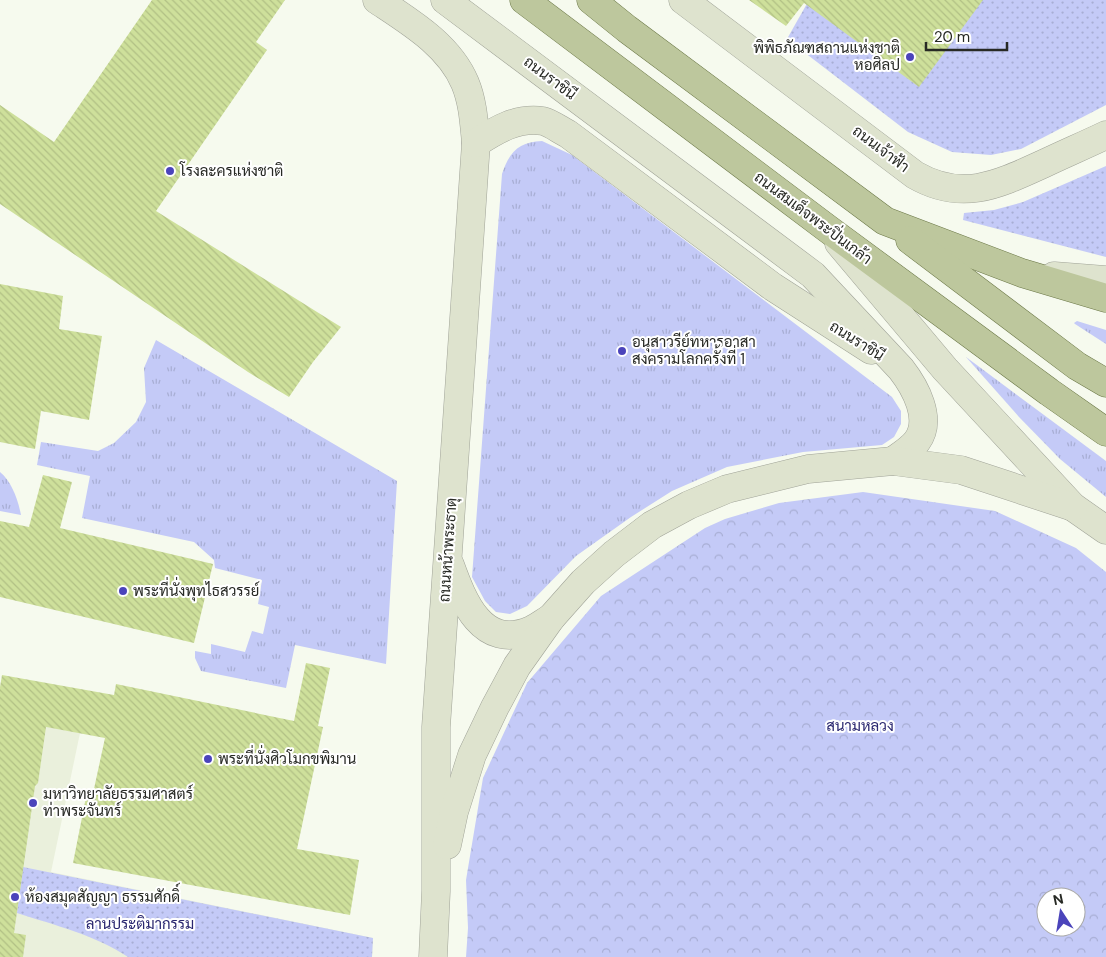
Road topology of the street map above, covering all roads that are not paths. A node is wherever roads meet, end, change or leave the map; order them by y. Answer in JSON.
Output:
{"nodes":[{"id":1,"x":377,"y":0,"type":"edge"},
{"id":2,"x":445,"y":0,"type":"edge"},
{"id":3,"x":524,"y":0,"type":"edge"},
{"id":4,"x":591,"y":0,"type":"edge"},
{"id":5,"x":683,"y":0,"type":"edge"},
{"id":6,"x":1106,"y":135,"type":"edge"},
{"id":7,"x":476,"y":143,"type":"junction"},
{"id":8,"x":885,"y":221,"type":"junction"},
{"id":9,"x":828,"y":229,"type":"junction"},
{"id":10,"x":1022,"y":273,"type":"junction"},
{"id":11,"x":1106,"y":280,"type":"edge"},
{"id":12,"x":1106,"y":298,"type":"edge"},
{"id":13,"x":901,"y":369,"type":"junction"},
{"id":14,"x":1106,"y":383,"type":"edge"},
{"id":15,"x":1106,"y":432,"type":"edge"},
{"id":16,"x":893,"y":461,"type":"junction"},
{"id":17,"x":1074,"y":507,"type":"junction"},
{"id":18,"x":1106,"y":530,"type":"edge"},
{"id":19,"x":448,"y":559,"type":"junction"},
{"id":20,"x":551,"y":618,"type":"junction"},
{"id":21,"x":436,"y":892,"type":"junction"},
{"id":22,"x":433,"y":957,"type":"edge"}],
"edges":[{"from":1,"to":7,"type":"street"},
{"from":2,"to":13,"type":"street","name":"ถนนราชินี"},
{"from":3,"to":9,"type":"main road","name":"ถนนสมเด็จพระปิ่นเกล้า"},
{"from":4,"to":8,"type":"main road"},
{"from":5,"to":6,"type":"street","name":"ถนนเจ้าฟ้า"},
{"from":7,"to":13,"type":"street","name":"ถนนราชินี"},
{"from":7,"to":19,"type":"street","name":"ถนนหน้าพระธาตุ"},
{"from":8,"to":10,"type":"main road"},
{"from":8,"to":14,"type":"main road"},
{"from":9,"to":15,"type":"main road","name":"ถนนสมเด็จพระปิ่นเกล้า"},
{"from":9,"to":17,"type":"street"},
{"from":10,"to":11,"type":"street"},
{"from":10,"to":12,"type":"main road"},
{"from":13,"to":16,"type":"street"},
{"from":16,"to":17,"type":"street"},
{"from":16,"to":20,"type":"street"},
{"from":17,"to":18,"type":"street"},
{"from":19,"to":20,"type":"street"},
{"from":19,"to":21,"type":"street","name":"ถนนหน้าพระธาตุ"},
{"from":20,"to":21,"type":"street"},
{"from":21,"to":22,"type":"street","name":"ถนนหน้าพระธาตุ"}]}
